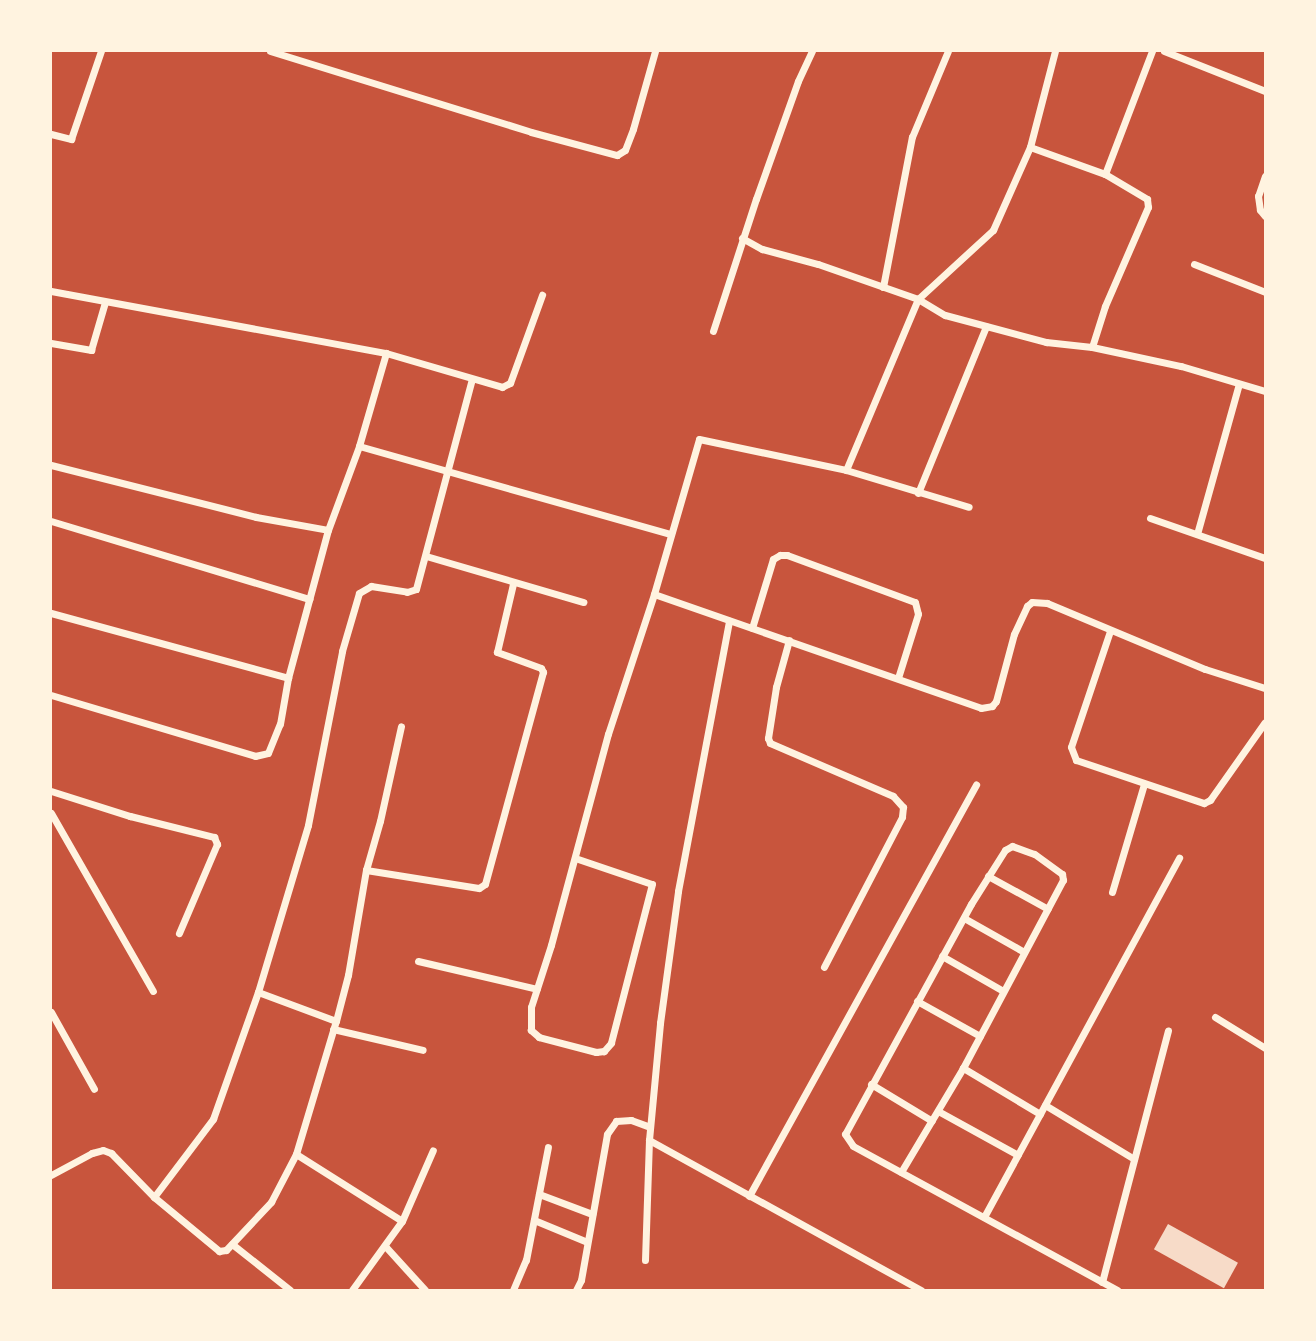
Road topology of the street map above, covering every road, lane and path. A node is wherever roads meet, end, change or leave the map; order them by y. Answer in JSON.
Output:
{"nodes":[{"id":1,"x":101,"y":51,"type":"edge"},
{"id":2,"x":270,"y":51,"type":"edge"},
{"id":3,"x":654,"y":51,"type":"edge"},
{"id":4,"x":812,"y":51,"type":"edge"},
{"id":5,"x":948,"y":51,"type":"edge"},
{"id":6,"x":1055,"y":51,"type":"edge"},
{"id":7,"x":1152,"y":51,"type":"edge"},
{"id":8,"x":1164,"y":51,"type":"edge"},
{"id":9,"x":1265,"y":91,"type":"edge"},
{"id":10,"x":51,"y":134,"type":"edge"},
{"id":11,"x":1030,"y":146,"type":"junction"},
{"id":12,"x":1105,"y":174,"type":"junction"},
{"id":13,"x":1265,"y":176,"type":"edge"},
{"id":14,"x":1265,"y":216,"type":"edge"},
{"id":15,"x":742,"y":238,"type":"junction"},
{"id":16,"x":1194,"y":264,"type":"dead end"},
{"id":17,"x":883,"y":287,"type":"junction"},
{"id":18,"x":51,"y":291,"type":"edge"},
{"id":19,"x":1265,"y":292,"type":"edge"},
{"id":20,"x":542,"y":295,"type":"dead end"},
{"id":21,"x":918,"y":299,"type":"junction"},
{"id":22,"x":106,"y":302,"type":"junction"},
{"id":23,"x":986,"y":326,"type":"junction"},
{"id":24,"x":713,"y":331,"type":"dead end"},
{"id":25,"x":51,"y":342,"type":"edge"},
{"id":26,"x":1092,"y":347,"type":"junction"},
{"id":27,"x":386,"y":354,"type":"junction"},
{"id":28,"x":472,"y":379,"type":"junction"},
{"id":29,"x":1238,"y":384,"type":"junction"},
{"id":30,"x":1265,"y":391,"type":"edge"},
{"id":31,"x":359,"y":446,"type":"junction"},
{"id":32,"x":51,"y":465,"type":"edge"},
{"id":33,"x":846,"y":470,"type":"junction"},
{"id":34,"x":446,"y":471,"type":"junction"},
{"id":35,"x":918,"y":493,"type":"junction"},
{"id":36,"x":969,"y":507,"type":"dead end"},
{"id":37,"x":1150,"y":518,"type":"dead end"},
{"id":38,"x":51,"y":521,"type":"edge"},
{"id":39,"x":328,"y":530,"type":"junction"},
{"id":40,"x":670,"y":534,"type":"junction"},
{"id":41,"x":1197,"y":534,"type":"junction"},
{"id":42,"x":426,"y":556,"type":"junction"},
{"id":43,"x":1265,"y":558,"type":"edge"},
{"id":44,"x":513,"y":584,"type":"junction"},
{"id":45,"x":654,"y":594,"type":"junction"},
{"id":46,"x":309,"y":599,"type":"junction"},
{"id":47,"x":583,"y":602,"type":"dead end"},
{"id":48,"x":51,"y":613,"type":"edge"},
{"id":49,"x":729,"y":621,"type":"junction"},
{"id":50,"x":752,"y":628,"type":"junction"},
{"id":51,"x":1110,"y":631,"type":"junction"},
{"id":52,"x":789,"y":640,"type":"junction"},
{"id":53,"x":288,"y":678,"type":"junction"},
{"id":54,"x":898,"y":678,"type":"junction"},
{"id":55,"x":1265,"y":688,"type":"edge"},
{"id":56,"x":51,"y":695,"type":"edge"},
{"id":57,"x":1265,"y":722,"type":"edge"},
{"id":58,"x":401,"y":726,"type":"dead end"},
{"id":59,"x":976,"y":784,"type":"dead end"},
{"id":60,"x":1144,"y":784,"type":"junction"},
{"id":61,"x":51,"y":791,"type":"edge"},
{"id":62,"x":51,"y":813,"type":"edge"},
{"id":63,"x":575,"y":858,"type":"junction"},
{"id":64,"x":1179,"y":858,"type":"dead end"},
{"id":65,"x":366,"y":870,"type":"junction"},
{"id":66,"x":988,"y":876,"type":"junction"},
{"id":67,"x":1112,"y":892,"type":"dead end"},
{"id":68,"x":1048,"y":909,"type":"junction"},
{"id":69,"x":964,"y":918,"type":"junction"},
{"id":70,"x":179,"y":933,"type":"dead end"},
{"id":71,"x":1024,"y":952,"type":"junction"},
{"id":72,"x":943,"y":956,"type":"junction"},
{"id":73,"x":418,"y":961,"type":"dead end"},
{"id":74,"x":824,"y":967,"type":"dead end"},
{"id":75,"x":537,"y":989,"type":"junction"},
{"id":76,"x":1003,"y":990,"type":"junction"},
{"id":77,"x":153,"y":991,"type":"dead end"},
{"id":78,"x":258,"y":992,"type":"junction"},
{"id":79,"x":917,"y":1001,"type":"junction"},
{"id":80,"x":51,"y":1012,"type":"edge"},
{"id":81,"x":1215,"y":1017,"type":"dead end"},
{"id":82,"x":335,"y":1025,"type":"junction"},
{"id":83,"x":1168,"y":1030,"type":"dead end"},
{"id":84,"x":980,"y":1036,"type":"junction"},
{"id":85,"x":1265,"y":1048,"type":"edge"},
{"id":86,"x":423,"y":1050,"type":"dead end"},
{"id":87,"x":963,"y":1068,"type":"junction"},
{"id":88,"x":871,"y":1084,"type":"junction"},
{"id":89,"x":94,"y":1089,"type":"dead end"},
{"id":90,"x":1045,"y":1105,"type":"junction"},
{"id":91,"x":938,"y":1111,"type":"junction"},
{"id":92,"x":1040,"y":1114,"type":"junction"},
{"id":93,"x":932,"y":1121,"type":"junction"},
{"id":94,"x":650,"y":1127,"type":"junction"},
{"id":95,"x":649,"y":1140,"type":"junction"},
{"id":96,"x":548,"y":1147,"type":"dead end"},
{"id":97,"x":433,"y":1150,"type":"dead end"},
{"id":98,"x":296,"y":1154,"type":"junction"},
{"id":99,"x":1018,"y":1155,"type":"junction"},
{"id":100,"x":1134,"y":1159,"type":"junction"},
{"id":101,"x":901,"y":1172,"type":"junction"},
{"id":102,"x":51,"y":1175,"type":"edge"},
{"id":103,"x":539,"y":1194,"type":"junction"},
{"id":104,"x":154,"y":1196,"type":"junction"},
{"id":105,"x":748,"y":1196,"type":"junction"},
{"id":106,"x":592,"y":1214,"type":"junction"},
{"id":107,"x":984,"y":1217,"type":"junction"},
{"id":108,"x":402,"y":1220,"type":"junction"},
{"id":109,"x":534,"y":1220,"type":"junction"},
{"id":110,"x":587,"y":1242,"type":"junction"},
{"id":111,"x":232,"y":1244,"type":"junction"},
{"id":112,"x":386,"y":1247,"type":"junction"},
{"id":113,"x":645,"y":1260,"type":"dead end"},
{"id":114,"x":1102,"y":1282,"type":"junction"},
{"id":115,"x":289,"y":1290,"type":"edge"},
{"id":116,"x":352,"y":1290,"type":"edge"},
{"id":117,"x":425,"y":1290,"type":"edge"},
{"id":118,"x":513,"y":1290,"type":"edge"},
{"id":119,"x":576,"y":1290,"type":"edge"},
{"id":120,"x":921,"y":1290,"type":"edge"},
{"id":121,"x":1117,"y":1290,"type":"edge"}],
"edges":[{"from":1,"to":10,"type":"street"},
{"from":2,"to":3,"type":"street"},
{"from":4,"to":15,"type":"street"},
{"from":5,"to":17,"type":"street"},
{"from":6,"to":11,"type":"street"},
{"from":7,"to":12,"type":"street"},
{"from":8,"to":9,"type":"street"},
{"from":11,"to":12,"type":"street"},
{"from":11,"to":21,"type":"street"},
{"from":12,"to":26,"type":"street"},
{"from":13,"to":14,"type":"street"},
{"from":15,"to":17,"type":"street"},
{"from":15,"to":24,"type":"street"},
{"from":16,"to":19,"type":"street"},
{"from":17,"to":21,"type":"street"},
{"from":18,"to":22,"type":"street"},
{"from":20,"to":28,"type":"street"},
{"from":21,"to":23,"type":"street"},
{"from":21,"to":33,"type":"street"},
{"from":22,"to":25,"type":"street"},
{"from":22,"to":27,"type":"street"},
{"from":23,"to":26,"type":"street"},
{"from":23,"to":35,"type":"street"},
{"from":26,"to":29,"type":"street"},
{"from":27,"to":28,"type":"street"},
{"from":27,"to":31,"type":"street"},
{"from":28,"to":34,"type":"street"},
{"from":29,"to":30,"type":"street"},
{"from":29,"to":41,"type":"street"},
{"from":31,"to":34,"type":"street"},
{"from":31,"to":39,"type":"street"},
{"from":32,"to":39,"type":"street"},
{"from":33,"to":35,"type":"street"},
{"from":33,"to":40,"type":"street"},
{"from":34,"to":40,"type":"street"},
{"from":34,"to":42,"type":"street"},
{"from":35,"to":36,"type":"street"},
{"from":37,"to":41,"type":"street"},
{"from":38,"to":46,"type":"street"},
{"from":39,"to":46,"type":"street"},
{"from":40,"to":45,"type":"street"},
{"from":41,"to":43,"type":"street"},
{"from":42,"to":44,"type":"street"},
{"from":42,"to":78,"type":"street"},
{"from":44,"to":47,"type":"street"},
{"from":44,"to":65,"type":"street"},
{"from":45,"to":49,"type":"street"},
{"from":45,"to":63,"type":"street"},
{"from":46,"to":53,"type":"street"},
{"from":48,"to":53,"type":"street"},
{"from":49,"to":50,"type":"street"},
{"from":49,"to":94,"type":"street"},
{"from":50,"to":52,"type":"street"},
{"from":50,"to":54,"type":"street"},
{"from":51,"to":54,"type":"street"},
{"from":51,"to":55,"type":"street"},
{"from":51,"to":60,"type":"street"},
{"from":52,"to":54,"type":"street"},
{"from":52,"to":74,"type":"street"},
{"from":53,"to":56,"type":"street"},
{"from":57,"to":60,"type":"street"},
{"from":58,"to":65,"type":"street"},
{"from":59,"to":105,"type":"street"},
{"from":60,"to":67,"type":"street"},
{"from":61,"to":70,"type":"street"},
{"from":62,"to":77,"type":"street"},
{"from":63,"to":75,"type":"street"},
{"from":63,"to":75,"type":"street"},
{"from":64,"to":90,"type":"street"},
{"from":65,"to":82,"type":"street"},
{"from":66,"to":68,"type":"street"},
{"from":66,"to":68,"type":"street"},
{"from":66,"to":69,"type":"street"},
{"from":68,"to":71,"type":"street"},
{"from":69,"to":71,"type":"street"},
{"from":69,"to":72,"type":"street"},
{"from":71,"to":76,"type":"street"},
{"from":72,"to":76,"type":"street"},
{"from":72,"to":79,"type":"street"},
{"from":73,"to":75,"type":"street"},
{"from":76,"to":84,"type":"street"},
{"from":78,"to":82,"type":"street"},
{"from":78,"to":104,"type":"street"},
{"from":79,"to":84,"type":"street"},
{"from":79,"to":88,"type":"street"},
{"from":80,"to":89,"type":"street"},
{"from":81,"to":85,"type":"street"},
{"from":82,"to":86,"type":"street"},
{"from":82,"to":98,"type":"street"},
{"from":83,"to":100,"type":"street"},
{"from":84,"to":87,"type":"street"},
{"from":87,"to":91,"type":"street"},
{"from":87,"to":92,"type":"street"},
{"from":88,"to":93,"type":"street"},
{"from":88,"to":101,"type":"street"},
{"from":90,"to":92,"type":"street"},
{"from":90,"to":100,"type":"street"},
{"from":91,"to":93,"type":"street"},
{"from":91,"to":99,"type":"street"},
{"from":92,"to":99,"type":"street"},
{"from":93,"to":101,"type":"street"},
{"from":94,"to":95,"type":"street"},
{"from":94,"to":106,"type":"street"},
{"from":95,"to":105,"type":"street"},
{"from":95,"to":113,"type":"street"},
{"from":96,"to":103,"type":"street"},
{"from":97,"to":108,"type":"street"},
{"from":98,"to":108,"type":"street"},
{"from":98,"to":111,"type":"street"},
{"from":99,"to":107,"type":"street"},
{"from":100,"to":114,"type":"street"},
{"from":101,"to":107,"type":"street"},
{"from":102,"to":104,"type":"street"},
{"from":103,"to":106,"type":"street"},
{"from":103,"to":109,"type":"street"},
{"from":104,"to":111,"type":"street"},
{"from":105,"to":120,"type":"street"},
{"from":106,"to":110,"type":"street"},
{"from":107,"to":114,"type":"street"},
{"from":108,"to":112,"type":"street"},
{"from":109,"to":110,"type":"street"},
{"from":109,"to":118,"type":"street"},
{"from":110,"to":119,"type":"street"},
{"from":111,"to":115,"type":"street"},
{"from":112,"to":116,"type":"street"},
{"from":112,"to":117,"type":"street"},
{"from":114,"to":121,"type":"street"}]}
